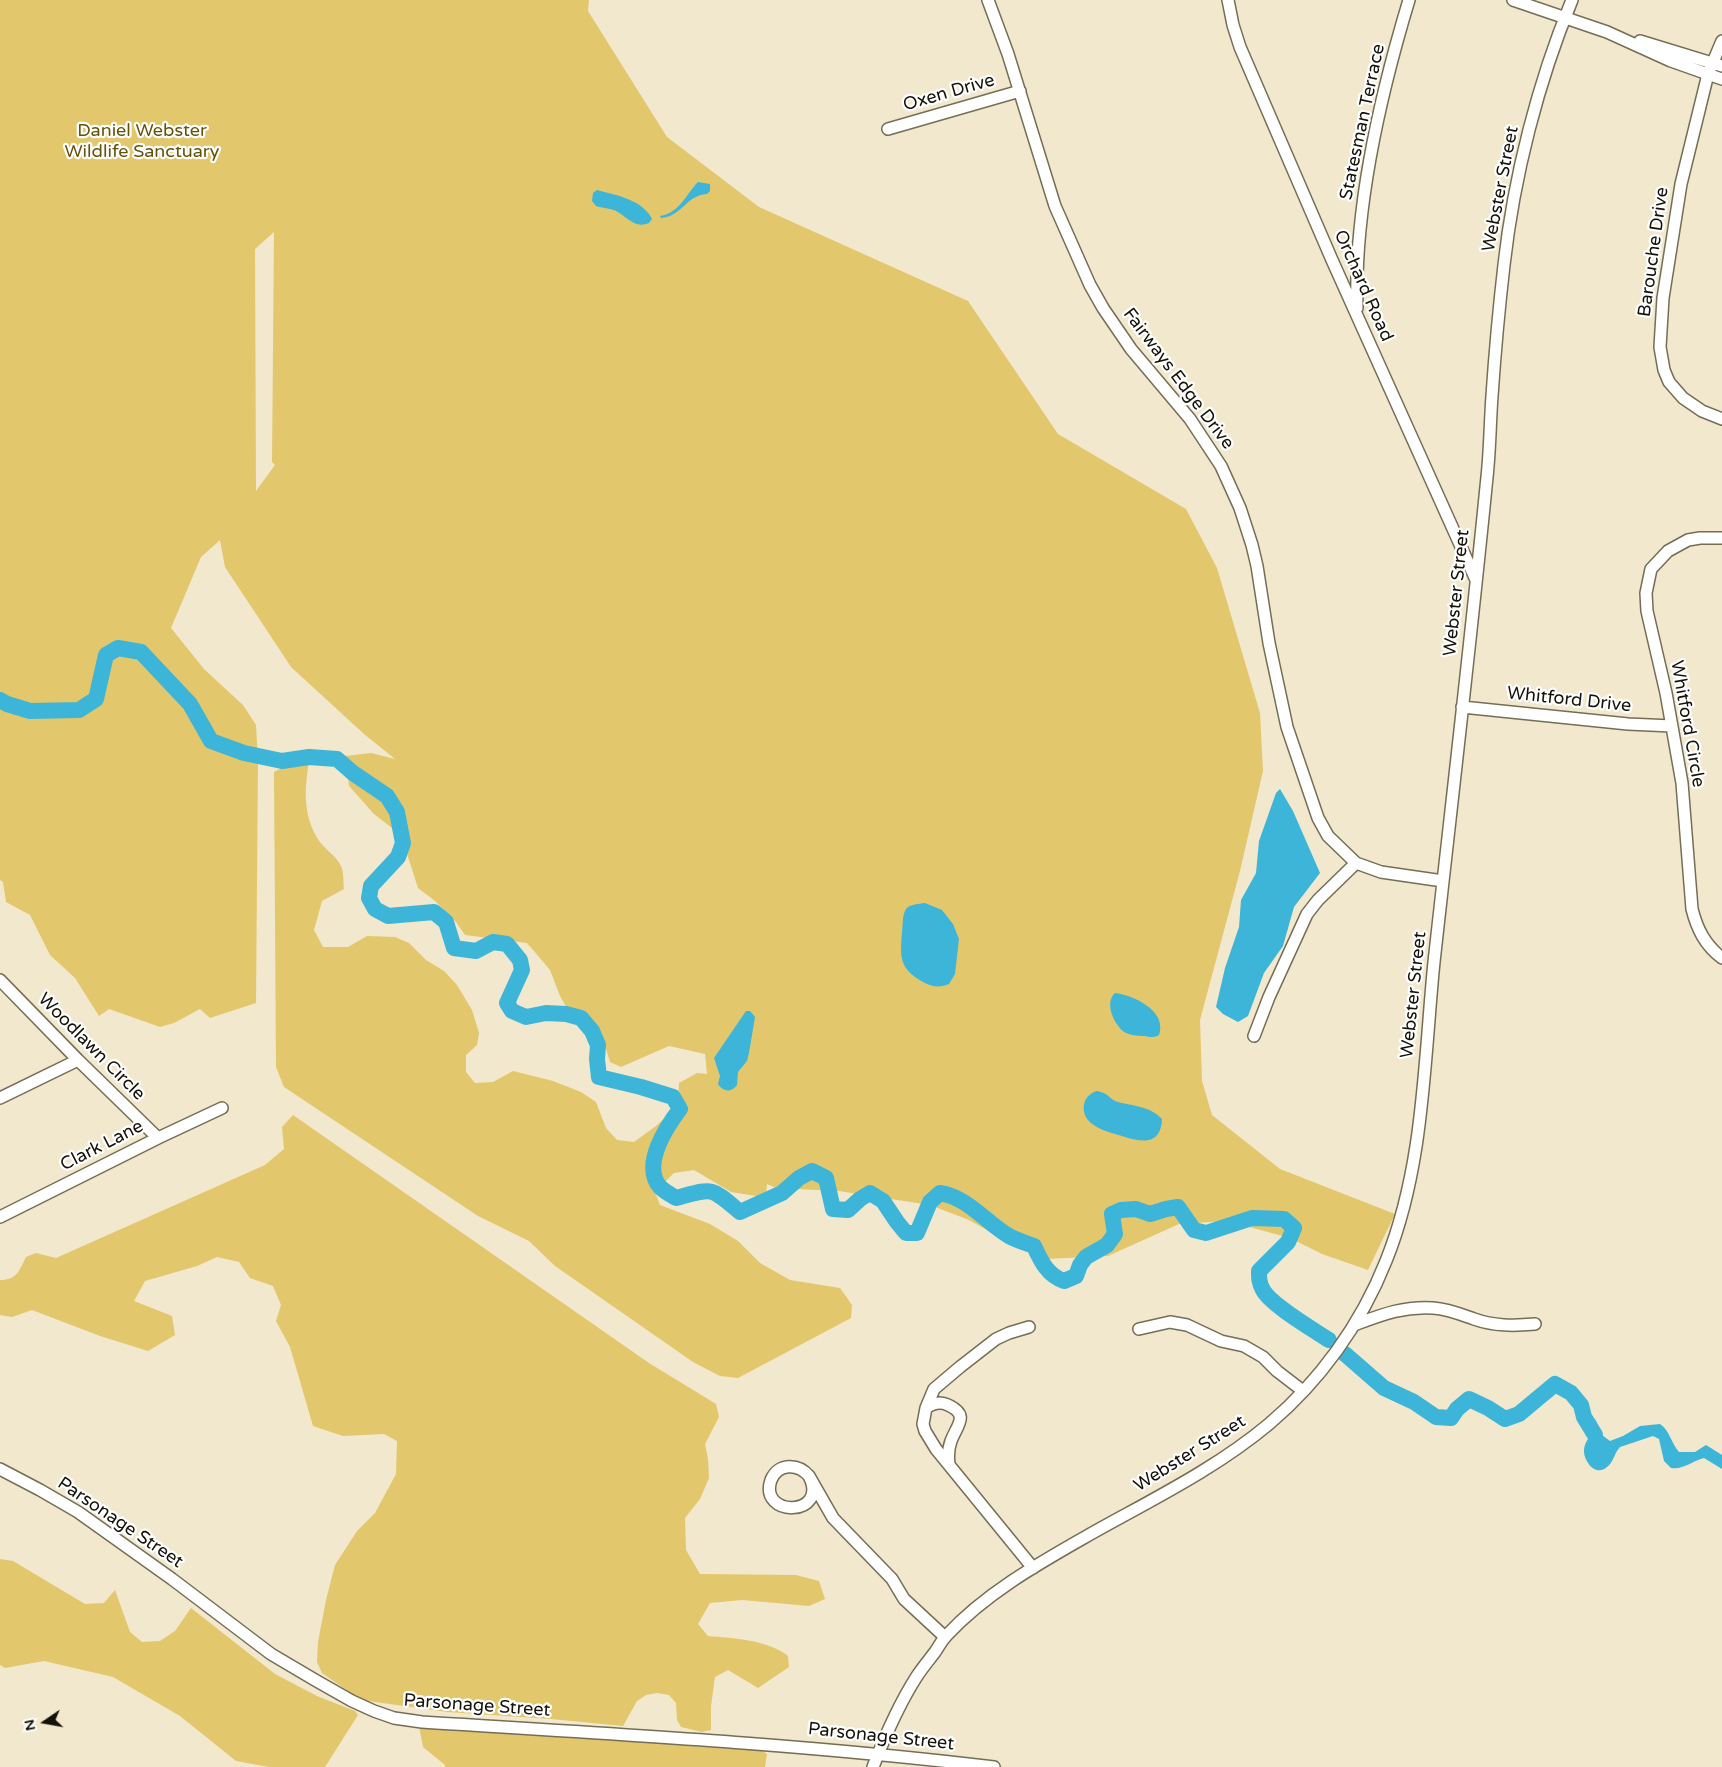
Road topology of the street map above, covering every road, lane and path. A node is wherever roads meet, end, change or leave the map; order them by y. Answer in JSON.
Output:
{"nodes":[{"id":1,"x":988,"y":0,"type":"edge"},
{"id":2,"x":1228,"y":0,"type":"edge"},
{"id":3,"x":1410,"y":0,"type":"edge"},
{"id":4,"x":1513,"y":0,"type":"edge"},
{"id":5,"x":1572,"y":0,"type":"edge"},
{"id":6,"x":1565,"y":18,"type":"junction"},
{"id":7,"x":1722,"y":41,"type":"edge"},
{"id":8,"x":1714,"y":68,"type":"edge"},
{"id":9,"x":1722,"y":79,"type":"edge"},
{"id":10,"x":1020,"y":91,"type":"junction"},
{"id":11,"x":888,"y":129,"type":"dead end"},
{"id":12,"x":1357,"y":312,"type":"junction"},
{"id":13,"x":1722,"y":419,"type":"edge"},
{"id":14,"x":1722,"y":538,"type":"edge"},
{"id":15,"x":1476,"y":582,"type":"junction"},
{"id":16,"x":1462,"y":707,"type":"junction"},
{"id":17,"x":1672,"y":726,"type":"junction"},
{"id":18,"x":1356,"y":863,"type":"junction"},
{"id":19,"x":1443,"y":881,"type":"junction"},
{"id":20,"x":1722,"y":958,"type":"edge"},
{"id":21,"x":0,"y":980,"type":"edge"},
{"id":22,"x":1254,"y":1036,"type":"dead end"},
{"id":23,"x":78,"y":1060,"type":"junction"},
{"id":24,"x":0,"y":1098,"type":"edge"},
{"id":25,"x":222,"y":1108,"type":"dead end"},
{"id":26,"x":158,"y":1138,"type":"junction"},
{"id":27,"x":0,"y":1217,"type":"edge"},
{"id":28,"x":1535,"y":1324,"type":"dead end"},
{"id":29,"x":1354,"y":1325,"type":"junction"},
{"id":30,"x":1029,"y":1327,"type":"dead end"},
{"id":31,"x":1139,"y":1329,"type":"dead end"},
{"id":32,"x":1303,"y":1391,"type":"junction"},
{"id":33,"x":926,"y":1408,"type":"junction"},
{"id":34,"x":949,"y":1464,"type":"junction"},
{"id":35,"x":0,"y":1469,"type":"edge"},
{"id":36,"x":809,"y":1476,"type":"dead end"},
{"id":37,"x":1033,"y":1568,"type":"junction"},
{"id":38,"x":945,"y":1638,"type":"junction"},
{"id":39,"x":878,"y":1753,"type":"junction"},
{"id":40,"x":873,"y":1767,"type":"edge"},
{"id":41,"x":994,"y":1767,"type":"edge"}],
"edges":[{"from":1,"to":10,"type":"street","name":"Fairways Edge Drive"},
{"from":2,"to":12,"type":"street","name":"Orchard Road"},
{"from":3,"to":12,"type":"street","name":"Statesman Terrace"},
{"from":4,"to":6,"type":"street"},
{"from":5,"to":6,"type":"street","name":"Webster Street"},
{"from":6,"to":8,"type":"street"},
{"from":6,"to":15,"type":"street","name":"Webster Street"},
{"from":7,"to":8,"type":"street","name":"Barouche Drive"},
{"from":8,"to":9,"type":"street"},
{"from":8,"to":13,"type":"street","name":"Barouche Drive"},
{"from":10,"to":11,"type":"street","name":"Oxen Drive"},
{"from":10,"to":18,"type":"street","name":"Fairways Edge Drive"},
{"from":12,"to":15,"type":"street","name":"Orchard Road"},
{"from":14,"to":17,"type":"street","name":"Whitford Circle"},
{"from":15,"to":16,"type":"street","name":"Webster Street"},
{"from":16,"to":17,"type":"street","name":"Whitford Drive"},
{"from":16,"to":19,"type":"street","name":"Webster Street"},
{"from":17,"to":20,"type":"street","name":"Whitford Circle"},
{"from":18,"to":19,"type":"street","name":"Fairways Edge Drive"},
{"from":18,"to":22,"type":"street"},
{"from":19,"to":29,"type":"street","name":"Webster Street"},
{"from":21,"to":23,"type":"street","name":"Woodlawn Circle"},
{"from":23,"to":24,"type":"street"},
{"from":23,"to":26,"type":"street","name":"Woodlawn Circle"},
{"from":25,"to":26,"type":"street","name":"Clark Lane"},
{"from":26,"to":27,"type":"street","name":"Clark Lane"},
{"from":28,"to":29,"type":"street"},
{"from":29,"to":32,"type":"street","name":"Webster Street"},
{"from":30,"to":33,"type":"street"},
{"from":31,"to":32,"type":"street"},
{"from":32,"to":37,"type":"street","name":"Webster Street"},
{"from":33,"to":34,"type":"street"},
{"from":33,"to":34,"type":"street"},
{"from":34,"to":37,"type":"street"},
{"from":35,"to":39,"type":"street","name":"Parsonage Street"},
{"from":36,"to":38,"type":"street"},
{"from":37,"to":38,"type":"street","name":"Webster Street"},
{"from":38,"to":39,"type":"street","name":"Webster Street"},
{"from":39,"to":40,"type":"street","name":"Webster Street"},
{"from":39,"to":41,"type":"street","name":"Parsonage Street"}]}
